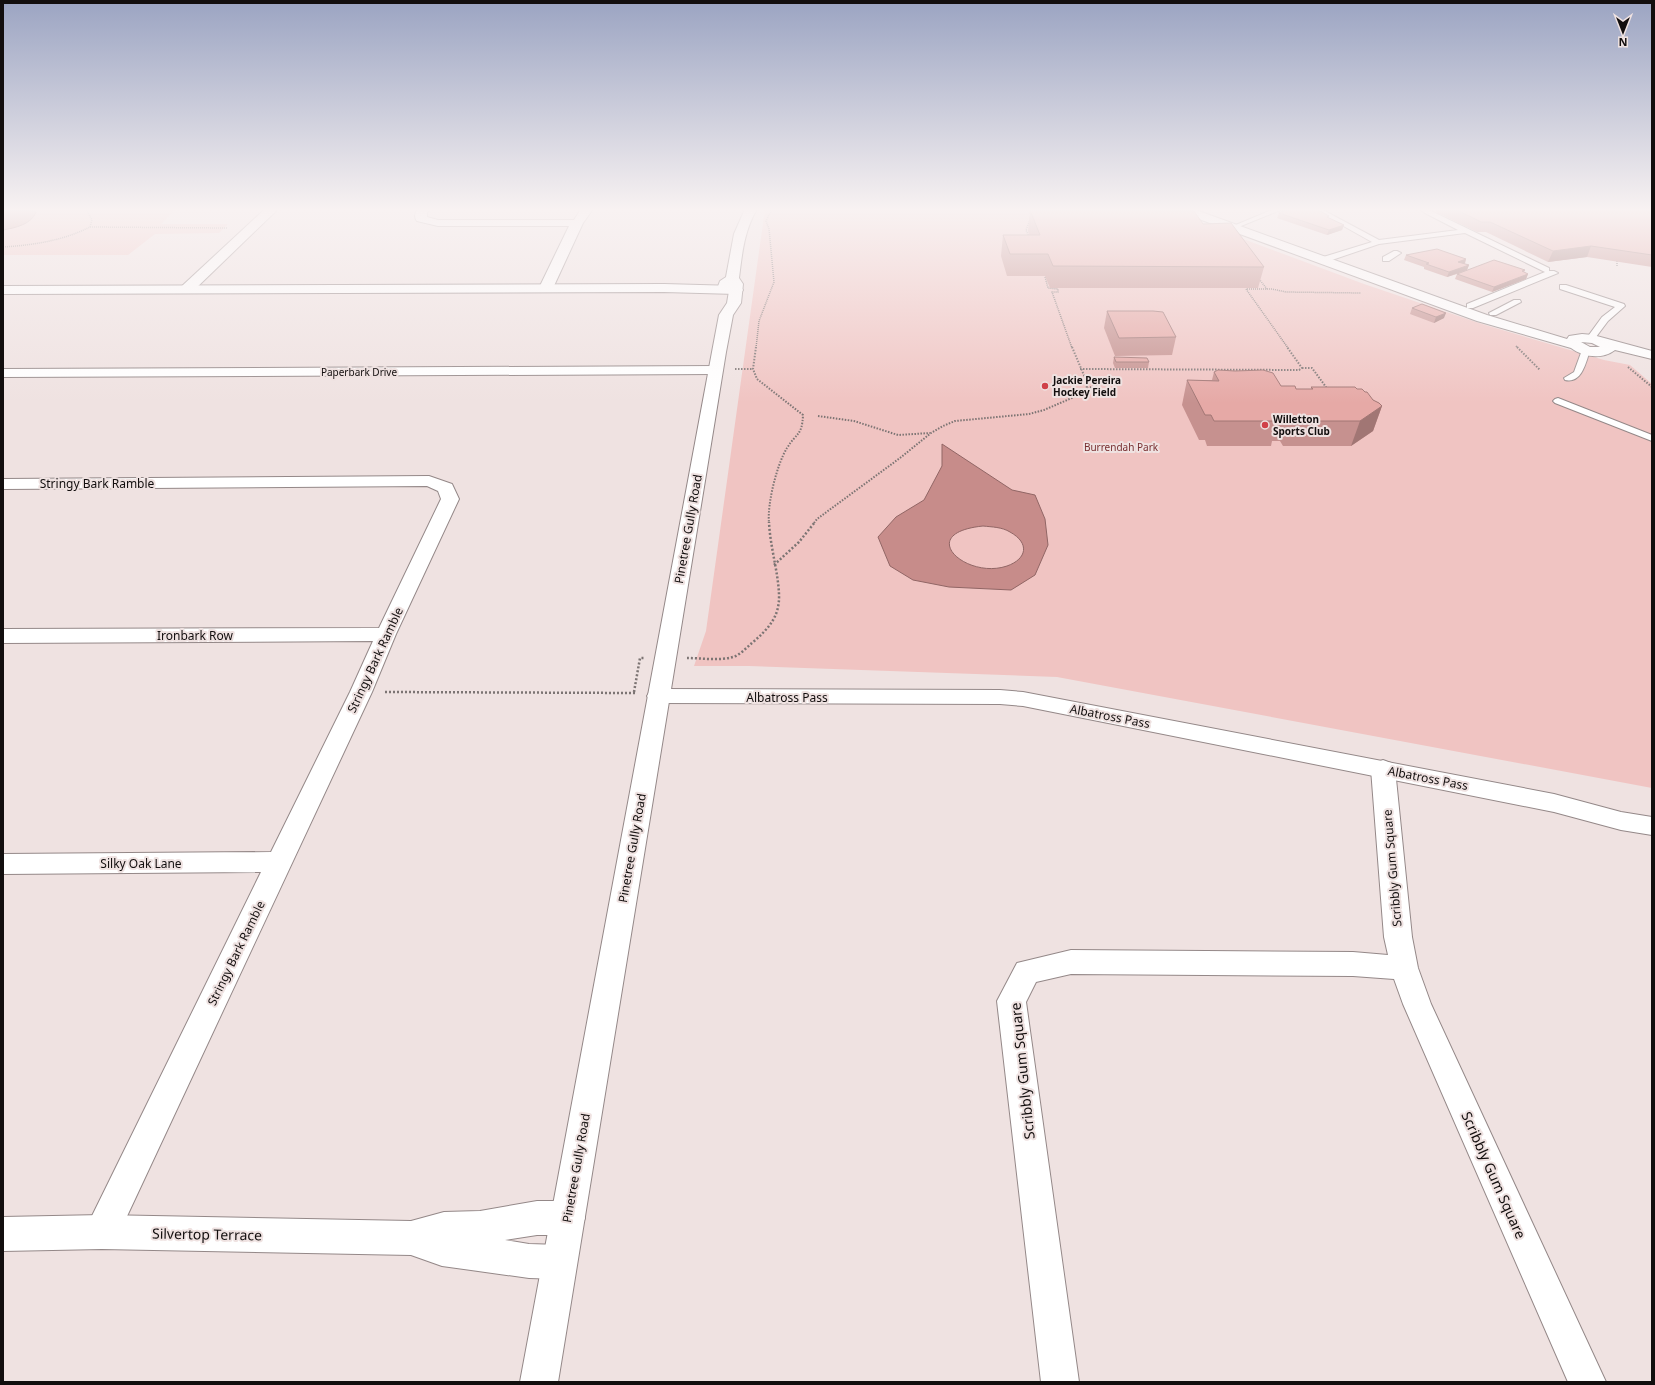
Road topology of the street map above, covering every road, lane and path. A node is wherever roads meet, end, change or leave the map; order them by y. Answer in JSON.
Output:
{"nodes":[{"id":1,"x":203,"y":274,"type":"edge"},
{"id":2,"x":553,"y":274,"type":"edge"},
{"id":3,"x":732,"y":274,"type":"edge"},
{"id":4,"x":773,"y":274,"type":"edge"},
{"id":5,"x":1043,"y":274,"type":"edge"},
{"id":6,"x":1368,"y":274,"type":"edge"},
{"id":7,"x":1374,"y":274,"type":"edge"},
{"id":8,"x":1548,"y":274,"type":"edge"},
{"id":9,"x":1258,"y":277,"type":"edge"},
{"id":10,"x":730,"y":286,"type":"junction"},
{"id":11,"x":1563,"y":287,"type":"dead end"},
{"id":12,"x":546,"y":288,"type":"junction"},
{"id":13,"x":187,"y":289,"type":"junction"},
{"id":14,"x":3,"y":290,"type":"edge"},
{"id":15,"x":1267,"y":290,"type":"junction"},
{"id":16,"x":1367,"y":292,"type":"dead end"},
{"id":17,"x":1517,"y":302,"type":"dead end"},
{"id":18,"x":1470,"y":306,"type":"junction"},
{"id":19,"x":1493,"y":313,"type":"junction"},
{"id":20,"x":1513,"y":344,"type":"dead end"},
{"id":21,"x":1591,"y":344,"type":"junction"},
{"id":22,"x":1652,"y":355,"type":"edge"},
{"id":23,"x":1652,"y":360,"type":"edge"},
{"id":24,"x":1623,"y":362,"type":"dead end"},
{"id":25,"x":1302,"y":368,"type":"junction"},
{"id":26,"x":753,"y":369,"type":"junction"},
{"id":27,"x":1080,"y":369,"type":"junction"},
{"id":28,"x":722,"y":370,"type":"junction"},
{"id":29,"x":1540,"y":370,"type":"dead end"},
{"id":30,"x":3,"y":373,"type":"edge"},
{"id":31,"x":1568,"y":378,"type":"dead end"},
{"id":32,"x":1109,"y":380,"type":"dead end"},
{"id":33,"x":1326,"y":387,"type":"junction"},
{"id":34,"x":1652,"y":387,"type":"edge"},
{"id":35,"x":1088,"y":389,"type":"junction"},
{"id":36,"x":1332,"y":389,"type":"edge"},
{"id":37,"x":1324,"y":390,"type":"edge"},
{"id":38,"x":1558,"y":401,"type":"dead end"},
{"id":39,"x":818,"y":416,"type":"dead end"},
{"id":40,"x":931,"y":433,"type":"junction"},
{"id":41,"x":1652,"y":438,"type":"edge"},
{"id":42,"x":3,"y":484,"type":"edge"},
{"id":43,"x":774,"y":564,"type":"junction"},
{"id":44,"x":386,"y":634,"type":"junction"},
{"id":45,"x":3,"y":636,"type":"edge"},
{"id":46,"x":640,"y":658,"type":"dead end"},
{"id":47,"x":685,"y":658,"type":"dead end"},
{"id":48,"x":361,"y":692,"type":"junction"},
{"id":49,"x":634,"y":692,"type":"junction"},
{"id":50,"x":648,"y":696,"type":"junction"},
{"id":51,"x":1383,"y":769,"type":"junction"},
{"id":52,"x":1554,"y":803,"type":"junction"},
{"id":53,"x":1652,"y":812,"type":"edge"},
{"id":54,"x":1652,"y":826,"type":"edge"},
{"id":55,"x":279,"y":862,"type":"junction"},
{"id":56,"x":3,"y":864,"type":"edge"},
{"id":57,"x":1404,"y":968,"type":"junction"},
{"id":58,"x":568,"y":1218,"type":"junction"},
{"id":59,"x":102,"y":1232,"type":"junction"},
{"id":60,"x":3,"y":1234,"type":"edge"},
{"id":61,"x":411,"y":1238,"type":"junction"},
{"id":62,"x":560,"y":1262,"type":"junction"},
{"id":63,"x":539,"y":1382,"type":"edge"},
{"id":64,"x":1060,"y":1382,"type":"edge"},
{"id":65,"x":1587,"y":1382,"type":"edge"}],
"edges":[{"from":1,"to":13,"type":"street"},
{"from":2,"to":12,"type":"street"},
{"from":3,"to":10,"type":"street","name":"Pinetree Gully Road"},
{"from":4,"to":26,"type":"path"},
{"from":5,"to":27,"type":"path"},
{"from":6,"to":21,"type":"street"},
{"from":7,"to":18,"type":"street"},
{"from":8,"to":18,"type":"lane"},
{"from":9,"to":15,"type":"path"},
{"from":10,"to":12,"type":"street"},
{"from":10,"to":28,"type":"street","name":"Pinetree Gully Road"},
{"from":11,"to":21,"type":"lane"},
{"from":12,"to":13,"type":"street"},
{"from":13,"to":14,"type":"street"},
{"from":15,"to":16,"type":"path"},
{"from":15,"to":25,"type":"path"},
{"from":17,"to":19,"type":"lane"},
{"from":18,"to":19,"type":"street"},
{"from":19,"to":21,"type":"street"},
{"from":20,"to":29,"type":"path"},
{"from":21,"to":22,"type":"street"},
{"from":21,"to":23,"type":"street"},
{"from":21,"to":31,"type":"lane"},
{"from":24,"to":34,"type":"path"},
{"from":25,"to":27,"type":"path"},
{"from":25,"to":33,"type":"path"},
{"from":26,"to":28,"type":"path"},
{"from":26,"to":43,"type":"path"},
{"from":27,"to":35,"type":"path"},
{"from":28,"to":30,"type":"street","name":"Paperbark Drive"},
{"from":28,"to":50,"type":"street","name":"Pinetree Gully Road"},
{"from":32,"to":35,"type":"path"},
{"from":33,"to":36,"type":"path"},
{"from":33,"to":37,"type":"path"},
{"from":35,"to":40,"type":"path"},
{"from":38,"to":41,"type":"lane"},
{"from":39,"to":40,"type":"path"},
{"from":40,"to":43,"type":"path"},
{"from":42,"to":44,"type":"street","name":"Stringy Bark Ramble"},
{"from":43,"to":47,"type":"path"},
{"from":44,"to":45,"type":"street","name":"Ironbark Row"},
{"from":44,"to":48,"type":"street","name":"Stringy Bark Ramble"},
{"from":46,"to":49,"type":"path"},
{"from":48,"to":49,"type":"path"},
{"from":48,"to":55,"type":"street","name":"Stringy Bark Ramble"},
{"from":49,"to":50,"type":"path"},
{"from":50,"to":51,"type":"street","name":"Albatross Pass"},
{"from":50,"to":58,"type":"street","name":"Pinetree Gully Road"},
{"from":51,"to":52,"type":"street","name":"Albatross Pass"},
{"from":51,"to":57,"type":"street","name":"Scribbly Gum Square"},
{"from":52,"to":53,"type":"street","name":"Albatross Pass"},
{"from":52,"to":54,"type":"street","name":"Albatross Pass"},
{"from":55,"to":56,"type":"street","name":"Silky Oak Lane"},
{"from":55,"to":59,"type":"street","name":"Stringy Bark Ramble"},
{"from":57,"to":64,"type":"street","name":"Scribbly Gum Square"},
{"from":57,"to":65,"type":"street","name":"Scribbly Gum Square"},
{"from":58,"to":61,"type":"street","name":"Silvertop Terrace"},
{"from":58,"to":62,"type":"street","name":"Pinetree Gully Road"},
{"from":59,"to":60,"type":"street","name":"Silvertop Terrace"},
{"from":59,"to":61,"type":"street","name":"Silvertop Terrace"},
{"from":61,"to":62,"type":"street","name":"Silvertop Terrace"},
{"from":62,"to":63,"type":"street","name":"Pinetree Gully Road"}]}
